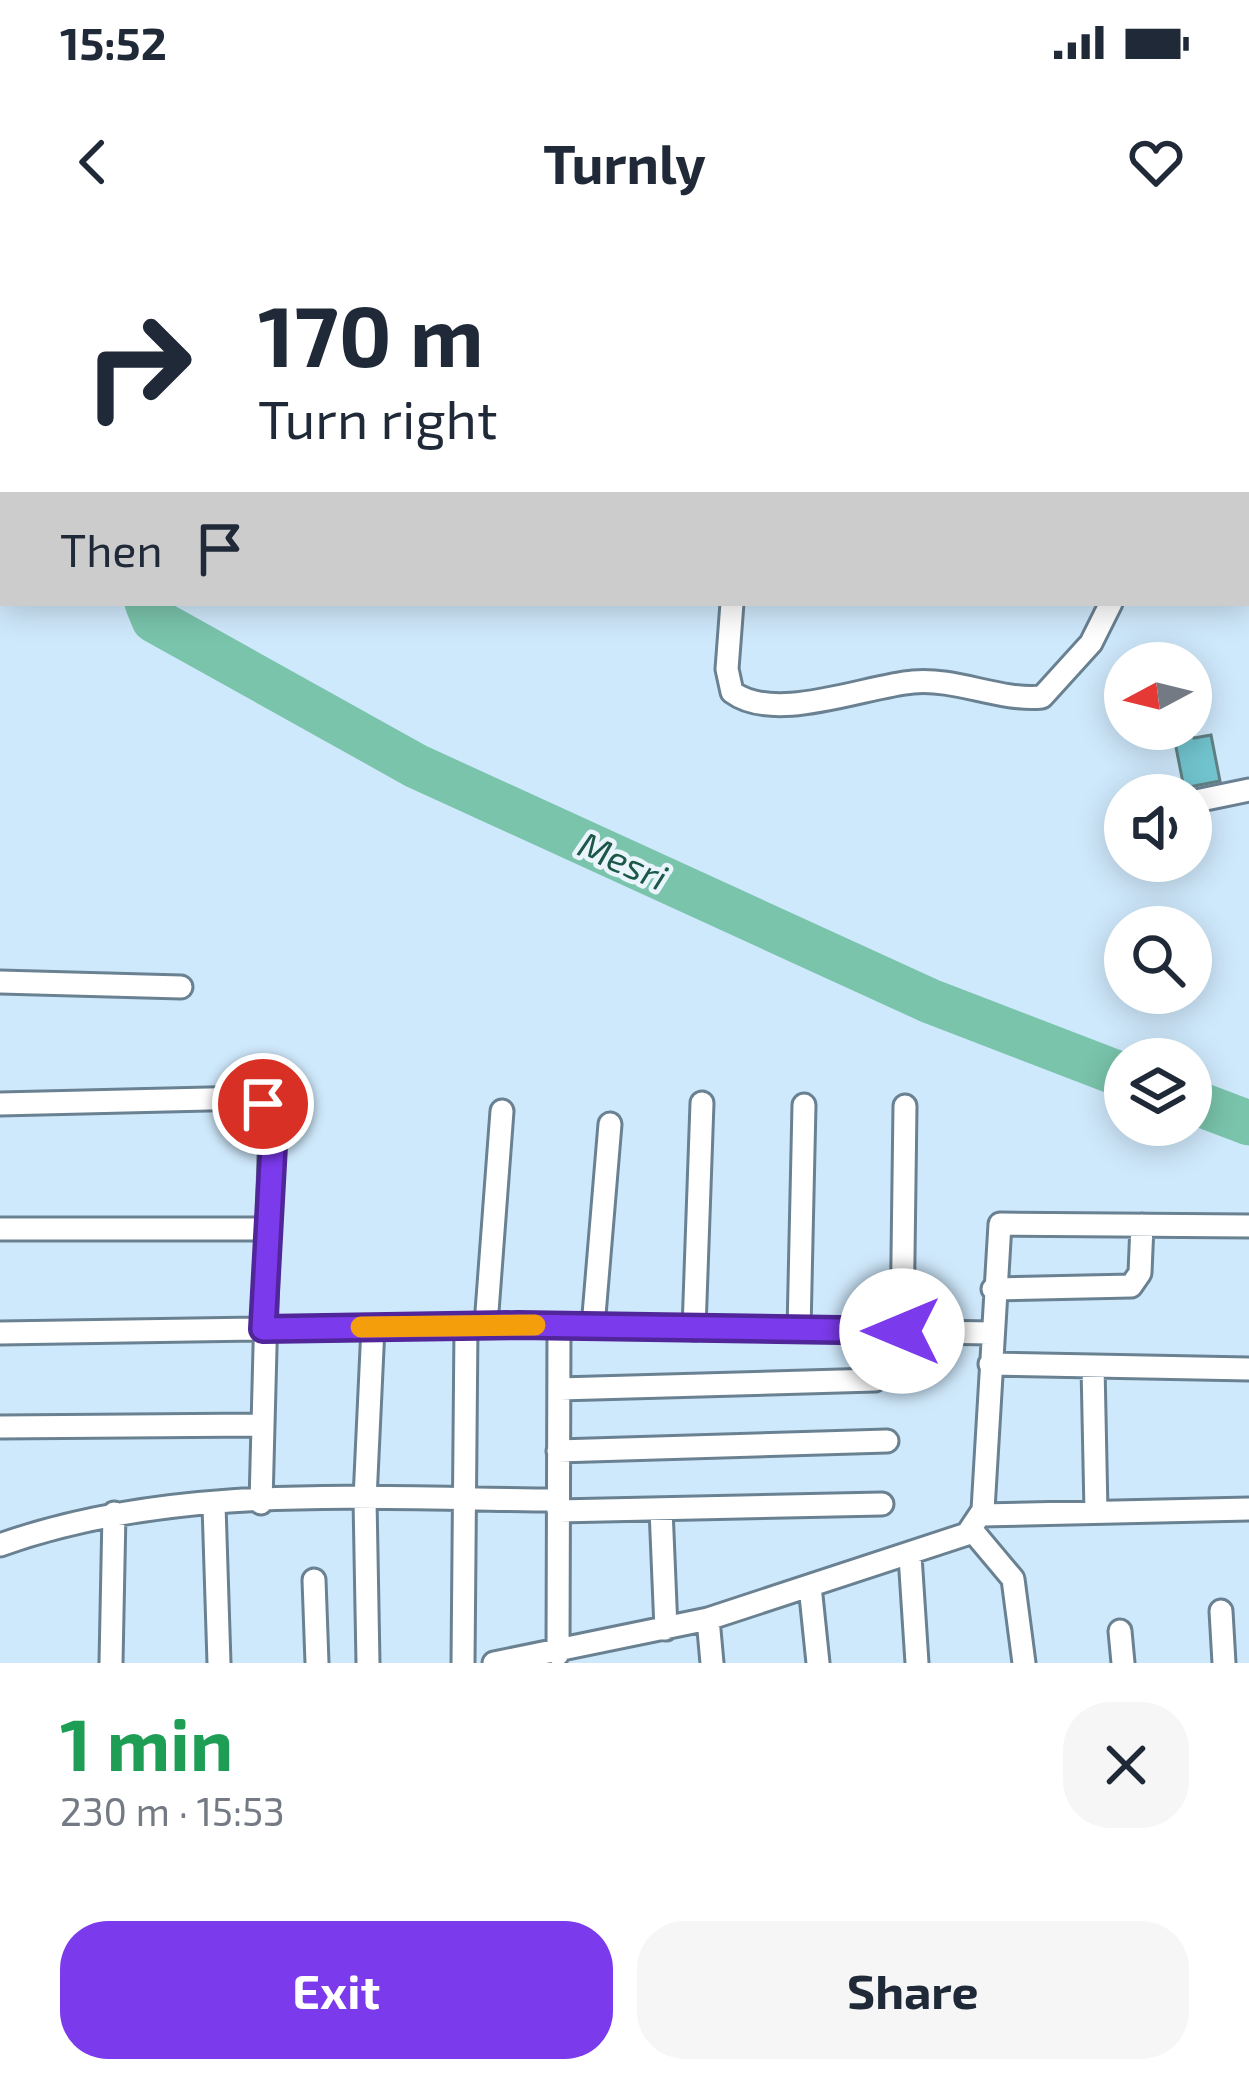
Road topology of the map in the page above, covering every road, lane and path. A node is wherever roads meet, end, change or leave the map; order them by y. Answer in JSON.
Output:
{"nodes":[{"id":1,"x":732,"y":606,"type":"edge"},
{"id":2,"x":1110,"y":606,"type":"edge"},
{"id":3,"x":1249,"y":790,"type":"edge"},
{"id":4,"x":1212,"y":798,"type":"edge"},
{"id":5,"x":0,"y":982,"type":"edge"},
{"id":6,"x":181,"y":987,"type":"dead end"},
{"id":7,"x":702,"y":1102,"type":"dead end"},
{"id":8,"x":0,"y":1104,"type":"edge"},
{"id":9,"x":804,"y":1105,"type":"dead end"},
{"id":10,"x":904,"y":1106,"type":"dead end"},
{"id":11,"x":502,"y":1111,"type":"dead end"},
{"id":12,"x":610,"y":1124,"type":"dead end"},
{"id":13,"x":1142,"y":1225,"type":"junction"},
{"id":14,"x":1249,"y":1226,"type":"edge"},
{"id":15,"x":0,"y":1229,"type":"edge"},
{"id":16,"x":268,"y":1229,"type":"junction"},
{"id":17,"x":993,"y":1289,"type":"junction"},
{"id":18,"x":476,"y":1326,"type":"junction"},
{"id":19,"x":559,"y":1326,"type":"junction"},
{"id":20,"x":373,"y":1327,"type":"junction"},
{"id":21,"x":593,"y":1327,"type":"junction"},
{"id":22,"x":263,"y":1329,"type":"junction"},
{"id":23,"x":694,"y":1330,"type":"junction"},
{"id":24,"x":799,"y":1330,"type":"junction"},
{"id":25,"x":902,"y":1331,"type":"junction"},
{"id":26,"x":0,"y":1333,"type":"edge"},
{"id":27,"x":991,"y":1333,"type":"junction"},
{"id":28,"x":990,"y":1364,"type":"junction"},
{"id":29,"x":1093,"y":1366,"type":"junction"},
{"id":30,"x":1249,"y":1369,"type":"edge"},
{"id":31,"x":875,"y":1380,"type":"dead end"},
{"id":32,"x":559,"y":1388,"type":"junction"},
{"id":33,"x":262,"y":1425,"type":"junction"},
{"id":34,"x":0,"y":1427,"type":"edge"},
{"id":35,"x":887,"y":1441,"type":"dead end"},
{"id":36,"x":558,"y":1451,"type":"junction"},
{"id":37,"x":365,"y":1499,"type":"junction"},
{"id":38,"x":465,"y":1500,"type":"junction"},
{"id":39,"x":261,"y":1503,"type":"junction"},
{"id":40,"x":882,"y":1504,"type":"dead end"},
{"id":41,"x":214,"y":1505,"type":"junction"},
{"id":42,"x":558,"y":1505,"type":"junction"},
{"id":43,"x":661,"y":1509,"type":"junction"},
{"id":44,"x":1249,"y":1509,"type":"edge"},
{"id":45,"x":1096,"y":1512,"type":"junction"},
{"id":46,"x":114,"y":1513,"type":"junction"},
{"id":47,"x":976,"y":1522,"type":"junction"},
{"id":48,"x":0,"y":1545,"type":"edge"},
{"id":49,"x":910,"y":1556,"type":"junction"},
{"id":50,"x":314,"y":1580,"type":"dead end"},
{"id":51,"x":810,"y":1586,"type":"junction"},
{"id":52,"x":1221,"y":1611,"type":"dead end"},
{"id":53,"x":708,"y":1619,"type":"junction"},
{"id":54,"x":667,"y":1629,"type":"junction"},
{"id":55,"x":1120,"y":1630,"type":"dead end"},
{"id":56,"x":612,"y":1652,"type":"edge"},
{"id":57,"x":558,"y":1654,"type":"junction"},
{"id":58,"x":509,"y":1662,"type":"edge"},
{"id":59,"x":111,"y":1663,"type":"edge"},
{"id":60,"x":219,"y":1663,"type":"edge"},
{"id":61,"x":317,"y":1663,"type":"edge"},
{"id":62,"x":368,"y":1663,"type":"edge"},
{"id":63,"x":464,"y":1663,"type":"edge"},
{"id":64,"x":712,"y":1663,"type":"edge"},
{"id":65,"x":818,"y":1663,"type":"edge"},
{"id":66,"x":917,"y":1663,"type":"edge"},
{"id":67,"x":1024,"y":1663,"type":"edge"},
{"id":68,"x":1123,"y":1663,"type":"edge"},
{"id":69,"x":1224,"y":1663,"type":"edge"}],
"edges":[{"from":1,"to":2,"type":"street"},
{"from":3,"to":4,"type":"street"},
{"from":5,"to":6,"type":"street"},
{"from":7,"to":23,"type":"street"},
{"from":8,"to":16,"type":"street"},
{"from":9,"to":24,"type":"street"},
{"from":10,"to":25,"type":"street"},
{"from":11,"to":18,"type":"street"},
{"from":12,"to":21,"type":"street"},
{"from":13,"to":14,"type":"street"},
{"from":13,"to":17,"type":"street"},
{"from":13,"to":17,"type":"street"},
{"from":15,"to":16,"type":"street"},
{"from":16,"to":22,"type":"street"},
{"from":17,"to":27,"type":"street"},
{"from":18,"to":19,"type":"street"},
{"from":18,"to":20,"type":"street"},
{"from":18,"to":38,"type":"street"},
{"from":19,"to":21,"type":"street"},
{"from":19,"to":32,"type":"street"},
{"from":20,"to":22,"type":"street"},
{"from":20,"to":37,"type":"street"},
{"from":21,"to":23,"type":"street"},
{"from":22,"to":26,"type":"street"},
{"from":22,"to":33,"type":"street"},
{"from":23,"to":24,"type":"street"},
{"from":24,"to":25,"type":"street"},
{"from":25,"to":27,"type":"street"},
{"from":27,"to":28,"type":"street"},
{"from":28,"to":29,"type":"street"},
{"from":28,"to":47,"type":"street"},
{"from":29,"to":30,"type":"street"},
{"from":29,"to":45,"type":"street"},
{"from":31,"to":32,"type":"street"},
{"from":32,"to":36,"type":"street"},
{"from":33,"to":34,"type":"street"},
{"from":33,"to":39,"type":"street"},
{"from":35,"to":36,"type":"street"},
{"from":36,"to":42,"type":"street"},
{"from":37,"to":38,"type":"street"},
{"from":37,"to":39,"type":"street"},
{"from":37,"to":62,"type":"street"},
{"from":38,"to":42,"type":"street"},
{"from":38,"to":63,"type":"street"},
{"from":39,"to":41,"type":"street"},
{"from":40,"to":43,"type":"street"},
{"from":41,"to":46,"type":"street"},
{"from":41,"to":60,"type":"street"},
{"from":42,"to":43,"type":"street"},
{"from":42,"to":57,"type":"street"},
{"from":43,"to":54,"type":"street"},
{"from":44,"to":45,"type":"street"},
{"from":45,"to":47,"type":"street"},
{"from":46,"to":48,"type":"street"},
{"from":46,"to":59,"type":"street"},
{"from":47,"to":49,"type":"street"},
{"from":47,"to":67,"type":"street"},
{"from":49,"to":51,"type":"street"},
{"from":49,"to":66,"type":"street"},
{"from":50,"to":61,"type":"street"},
{"from":51,"to":53,"type":"street"},
{"from":51,"to":65,"type":"street"},
{"from":52,"to":69,"type":"street"},
{"from":53,"to":54,"type":"street"},
{"from":53,"to":64,"type":"street"},
{"from":54,"to":56,"type":"street"},
{"from":55,"to":68,"type":"street"},
{"from":56,"to":57,"type":"street"},
{"from":57,"to":58,"type":"street"}]}
